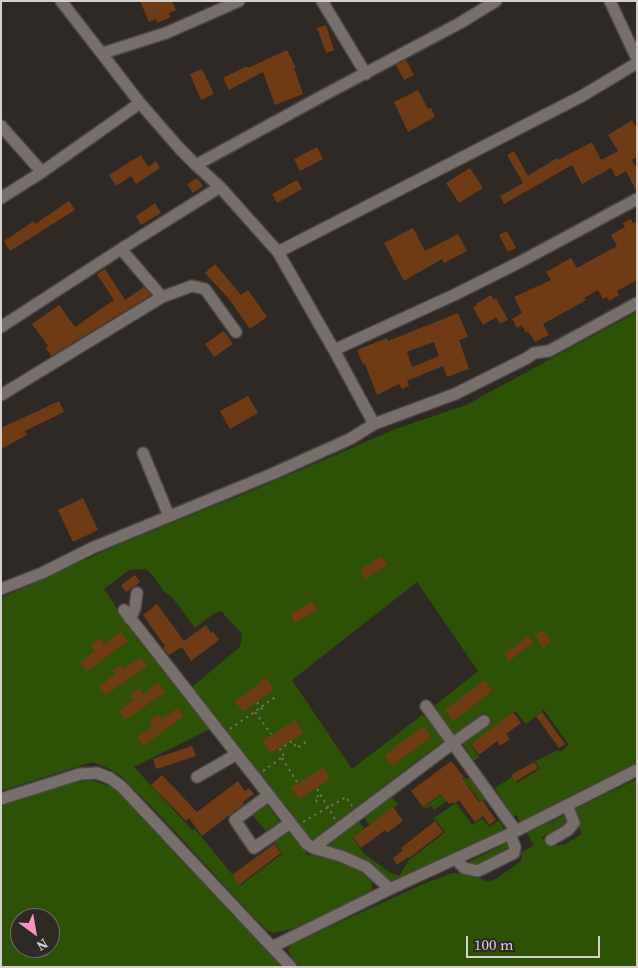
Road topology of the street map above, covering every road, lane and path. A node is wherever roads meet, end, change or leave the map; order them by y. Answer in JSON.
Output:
{"nodes":[{"id":1,"x":61,"y":1,"type":"edge"},
{"id":2,"x":239,"y":1,"type":"edge"},
{"id":3,"x":322,"y":1,"type":"edge"},
{"id":4,"x":496,"y":1,"type":"edge"},
{"id":5,"x":610,"y":1,"type":"edge"},
{"id":6,"x":103,"y":53,"type":"junction"},
{"id":7,"x":637,"y":59,"type":"edge"},
{"id":8,"x":637,"y":63,"type":"edge"},
{"id":9,"x":366,"y":74,"type":"junction"},
{"id":10,"x":140,"y":103,"type":"junction"},
{"id":11,"x":1,"y":126,"type":"edge"},
{"id":12,"x":196,"y":165,"type":"junction"},
{"id":13,"x":42,"y":172,"type":"junction"},
{"id":14,"x":220,"y":187,"type":"junction"},
{"id":15,"x":1,"y":198,"type":"edge"},
{"id":16,"x":637,"y":199,"type":"edge"},
{"id":17,"x":121,"y":249,"type":"junction"},
{"id":18,"x":278,"y":252,"type":"junction"},
{"id":19,"x":162,"y":297,"type":"junction"},
{"id":20,"x":637,"y":303,"type":"edge"},
{"id":21,"x":1,"y":327,"type":"edge"},
{"id":22,"x":236,"y":332,"type":"dead end"},
{"id":23,"x":334,"y":350,"type":"junction"},
{"id":24,"x":1,"y":395,"type":"edge"},
{"id":25,"x":374,"y":424,"type":"junction"},
{"id":26,"x":143,"y":453,"type":"dead end"},
{"id":27,"x":169,"y":516,"type":"junction"},
{"id":28,"x":1,"y":589,"type":"edge"},
{"id":29,"x":137,"y":593,"type":"dead end"},
{"id":30,"x":278,"y":696,"type":"dead end"},
{"id":31,"x":257,"y":702,"type":"dead end"},
{"id":32,"x":426,"y":706,"type":"dead end"},
{"id":33,"x":261,"y":707,"type":"junction"},
{"id":34,"x":255,"y":712,"type":"junction"},
{"id":35,"x":264,"y":712,"type":"dead end"},
{"id":36,"x":484,"y":721,"type":"dead end"},
{"id":37,"x":271,"y":734,"type":"dead end"},
{"id":38,"x":222,"y":735,"type":"junction"},
{"id":39,"x":309,"y":740,"type":"dead end"},
{"id":40,"x":453,"y":742,"type":"junction"},
{"id":41,"x":237,"y":754,"type":"junction"},
{"id":42,"x":282,"y":758,"type":"junction"},
{"id":43,"x":637,"y":770,"type":"edge"},
{"id":44,"x":254,"y":776,"type":"junction"},
{"id":45,"x":197,"y":777,"type":"dead end"},
{"id":46,"x":297,"y":782,"type":"dead end"},
{"id":47,"x":318,"y":789,"type":"dead end"},
{"id":48,"x":321,"y":794,"type":"junction"},
{"id":49,"x":269,"y":795,"type":"junction"},
{"id":50,"x":346,"y":797,"type":"dead end"},
{"id":51,"x":1,"y":799,"type":"edge"},
{"id":52,"x":318,"y":802,"type":"dead end"},
{"id":53,"x":567,"y":805,"type":"junction"},
{"id":54,"x":328,"y":807,"type":"junction"},
{"id":55,"x":292,"y":825,"type":"junction"},
{"id":56,"x":340,"y":827,"type":"junction"},
{"id":57,"x":513,"y":832,"type":"junction"},
{"id":58,"x":551,"y":840,"type":"dead end"},
{"id":59,"x":313,"y":848,"type":"junction"},
{"id":60,"x":456,"y":858,"type":"junction"},
{"id":61,"x":390,"y":889,"type":"junction"},
{"id":62,"x":272,"y":947,"type":"junction"},
{"id":63,"x":291,"y":967,"type":"edge"}],
"edges":[{"from":1,"to":6,"type":"street"},
{"from":2,"to":6,"type":"street"},
{"from":3,"to":9,"type":"street"},
{"from":4,"to":9,"type":"street"},
{"from":5,"to":7,"type":"street"},
{"from":6,"to":10,"type":"street"},
{"from":8,"to":18,"type":"street"},
{"from":9,"to":12,"type":"street"},
{"from":10,"to":12,"type":"street"},
{"from":10,"to":13,"type":"street"},
{"from":11,"to":13,"type":"street"},
{"from":12,"to":14,"type":"street"},
{"from":13,"to":15,"type":"street"},
{"from":14,"to":17,"type":"street"},
{"from":14,"to":18,"type":"street"},
{"from":16,"to":23,"type":"street"},
{"from":17,"to":19,"type":"street"},
{"from":17,"to":21,"type":"street"},
{"from":18,"to":23,"type":"street"},
{"from":19,"to":22,"type":"street"},
{"from":19,"to":24,"type":"street"},
{"from":20,"to":25,"type":"street"},
{"from":23,"to":25,"type":"street"},
{"from":25,"to":27,"type":"street"},
{"from":26,"to":27,"type":"street"},
{"from":27,"to":28,"type":"street"},
{"from":29,"to":38,"type":"street"},
{"from":30,"to":33,"type":"path"},
{"from":31,"to":33,"type":"path"},
{"from":32,"to":40,"type":"street"},
{"from":33,"to":34,"type":"path"},
{"from":33,"to":35,"type":"path"},
{"from":34,"to":37,"type":"path"},
{"from":34,"to":38,"type":"path"},
{"from":36,"to":40,"type":"street"},
{"from":38,"to":41,"type":"street"},
{"from":39,"to":42,"type":"path"},
{"from":40,"to":56,"type":"street"},
{"from":40,"to":57,"type":"street"},
{"from":41,"to":44,"type":"street"},
{"from":41,"to":45,"type":"street"},
{"from":42,"to":44,"type":"path"},
{"from":42,"to":46,"type":"path"},
{"from":43,"to":53,"type":"street"},
{"from":44,"to":49,"type":"street"},
{"from":47,"to":48,"type":"path"},
{"from":48,"to":52,"type":"path"},
{"from":48,"to":54,"type":"path"},
{"from":49,"to":55,"type":"street"},
{"from":49,"to":55,"type":"street"},
{"from":50,"to":54,"type":"path"},
{"from":51,"to":62,"type":"street"},
{"from":53,"to":57,"type":"street"},
{"from":53,"to":58,"type":"street"},
{"from":54,"to":55,"type":"path"},
{"from":54,"to":56,"type":"path"},
{"from":55,"to":59,"type":"street"},
{"from":56,"to":59,"type":"street"},
{"from":57,"to":60,"type":"street"},
{"from":57,"to":60,"type":"street"},
{"from":59,"to":61,"type":"street"},
{"from":60,"to":61,"type":"street"},
{"from":61,"to":62,"type":"street"},
{"from":62,"to":63,"type":"street"}]}
